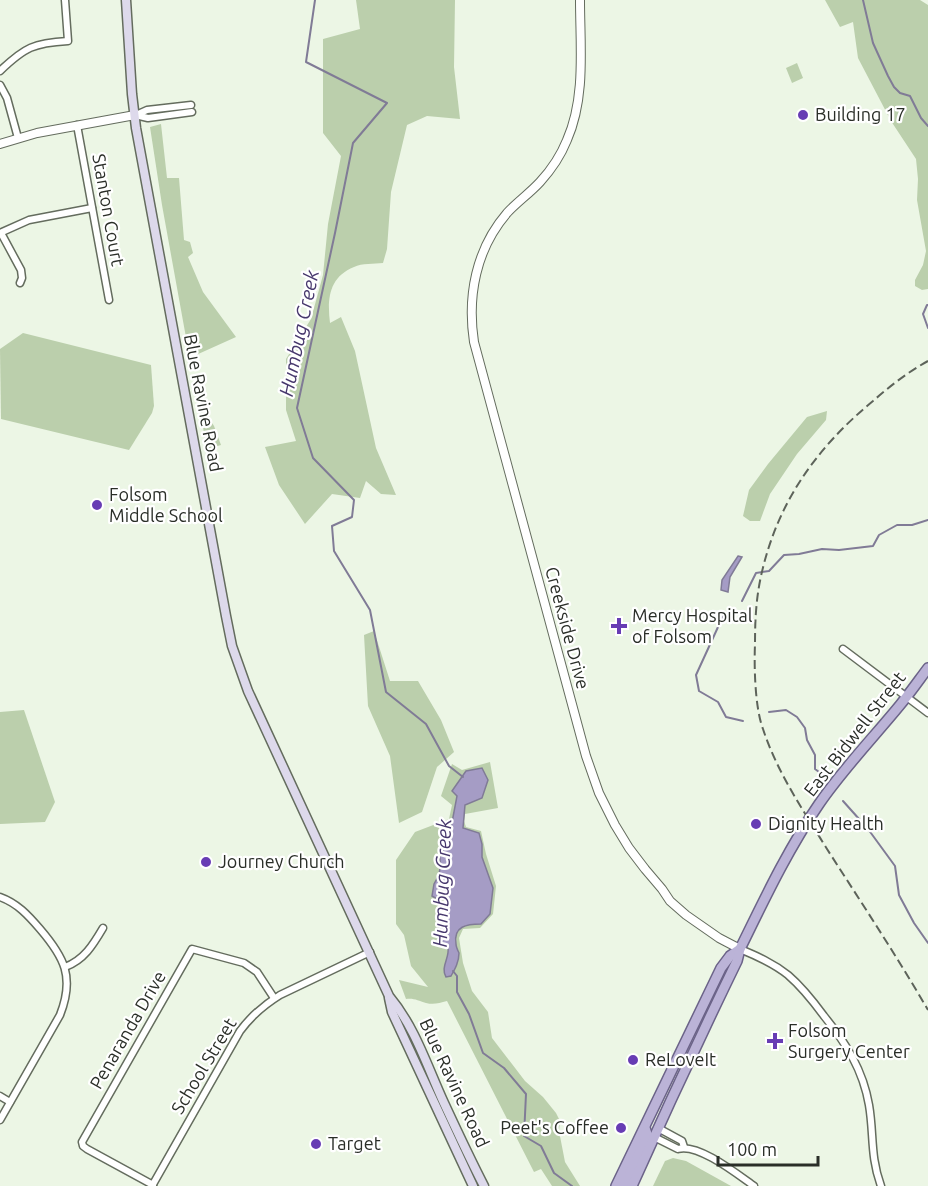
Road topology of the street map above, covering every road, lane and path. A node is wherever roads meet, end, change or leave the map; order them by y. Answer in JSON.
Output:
{"nodes":[{"id":1,"x":65,"y":0,"type":"edge"},
{"id":2,"x":126,"y":0,"type":"edge"},
{"id":3,"x":580,"y":0,"type":"edge"},
{"id":4,"x":0,"y":71,"type":"edge"},
{"id":5,"x":0,"y":86,"type":"edge"},
{"id":6,"x":191,"y":108,"type":"dead end"},
{"id":7,"x":135,"y":115,"type":"junction"},
{"id":8,"x":77,"y":125,"type":"junction"},
{"id":9,"x":18,"y":138,"type":"junction"},
{"id":10,"x":0,"y":144,"type":"edge"},
{"id":11,"x":92,"y":208,"type":"junction"},
{"id":12,"x":0,"y":233,"type":"edge"},
{"id":13,"x":20,"y":283,"type":"dead end"},
{"id":14,"x":109,"y":300,"type":"dead end"},
{"id":15,"x":843,"y":649,"type":"dead end"},
{"id":16,"x":928,"y":668,"type":"edge"},
{"id":17,"x":906,"y":697,"type":"junction"},
{"id":18,"x":928,"y":713,"type":"edge"},
{"id":19,"x":0,"y":897,"type":"edge"},
{"id":20,"x":103,"y":928,"type":"dead end"},
{"id":21,"x":740,"y":949,"type":"junction"},
{"id":22,"x":370,"y":952,"type":"junction"},
{"id":23,"x":65,"y":968,"type":"junction"},
{"id":24,"x":389,"y":996,"type":"junction"},
{"id":25,"x":274,"y":998,"type":"junction"},
{"id":26,"x":399,"y":1029,"type":"junction"},
{"id":27,"x":678,"y":1057,"type":"junction"},
{"id":28,"x":427,"y":1063,"type":"junction"},
{"id":29,"x":0,"y":1096,"type":"edge"},
{"id":30,"x":10,"y":1102,"type":"junction"},
{"id":31,"x":0,"y":1120,"type":"edge"},
{"id":32,"x":644,"y":1127,"type":"junction"},
{"id":33,"x":656,"y":1133,"type":"junction"},
{"id":34,"x":468,"y":1177,"type":"junction"},
{"id":35,"x":152,"y":1186,"type":"edge"},
{"id":36,"x":472,"y":1186,"type":"edge"},
{"id":37,"x":477,"y":1186,"type":"edge"},
{"id":38,"x":484,"y":1186,"type":"edge"},
{"id":39,"x":616,"y":1186,"type":"edge"},
{"id":40,"x":624,"y":1186,"type":"edge"},
{"id":41,"x":632,"y":1186,"type":"edge"},
{"id":42,"x":754,"y":1186,"type":"edge"},
{"id":43,"x":880,"y":1186,"type":"edge"}],
"edges":[{"from":1,"to":4,"type":"street"},
{"from":2,"to":7,"type":"main road","name":"Blue Ravine Road"},
{"from":3,"to":21,"type":"street","name":"Creekside Drive"},
{"from":5,"to":9,"type":"street"},
{"from":6,"to":7,"type":"street"},
{"from":7,"to":8,"type":"street"},
{"from":7,"to":22,"type":"main road","name":"Blue Ravine Road"},
{"from":8,"to":9,"type":"street"},
{"from":8,"to":11,"type":"street","name":"Stanton Court"},
{"from":9,"to":10,"type":"street"},
{"from":11,"to":12,"type":"street"},
{"from":11,"to":14,"type":"street","name":"Stanton Court"},
{"from":12,"to":13,"type":"street"},
{"from":15,"to":17,"type":"street"},
{"from":16,"to":17,"type":"main road","name":"East Bidwell Street"},
{"from":17,"to":18,"type":"street"},
{"from":17,"to":21,"type":"main road","name":"East Bidwell Street"},
{"from":19,"to":23,"type":"street"},
{"from":20,"to":23,"type":"street"},
{"from":21,"to":27,"type":"main road","name":"East Bidwell Street"},
{"from":21,"to":33,"type":"main road","name":"East Bidwell Street"},
{"from":21,"to":43,"type":"street","name":"Creekside Drive"},
{"from":22,"to":24,"type":"main road","name":"Blue Ravine Road"},
{"from":22,"to":25,"type":"street","name":"School Street"},
{"from":23,"to":30,"type":"street"},
{"from":24,"to":26,"type":"main road","name":"Blue Ravine Road"},
{"from":24,"to":28,"type":"main road","name":"Blue Ravine Road"},
{"from":25,"to":35,"type":"street","name":"School Street"},
{"from":25,"to":35,"type":"street","name":"Penaranda Drive"},
{"from":26,"to":28,"type":"main road"},
{"from":26,"to":34,"type":"main road","name":"Blue Ravine Road"},
{"from":27,"to":32,"type":"main road","name":"East Bidwell Street"},
{"from":27,"to":33,"type":"main road"},
{"from":28,"to":38,"type":"main road","name":"Blue Ravine Road"},
{"from":29,"to":30,"type":"street"},
{"from":30,"to":31,"type":"street"},
{"from":32,"to":39,"type":"main road","name":"East Bidwell Street"},
{"from":32,"to":40,"type":"main road"},
{"from":33,"to":41,"type":"main road","name":"East Bidwell Street"},
{"from":33,"to":42,"type":"street"},
{"from":34,"to":36,"type":"main road","name":"Blue Ravine Road"},
{"from":34,"to":37,"type":"main road"}]}
